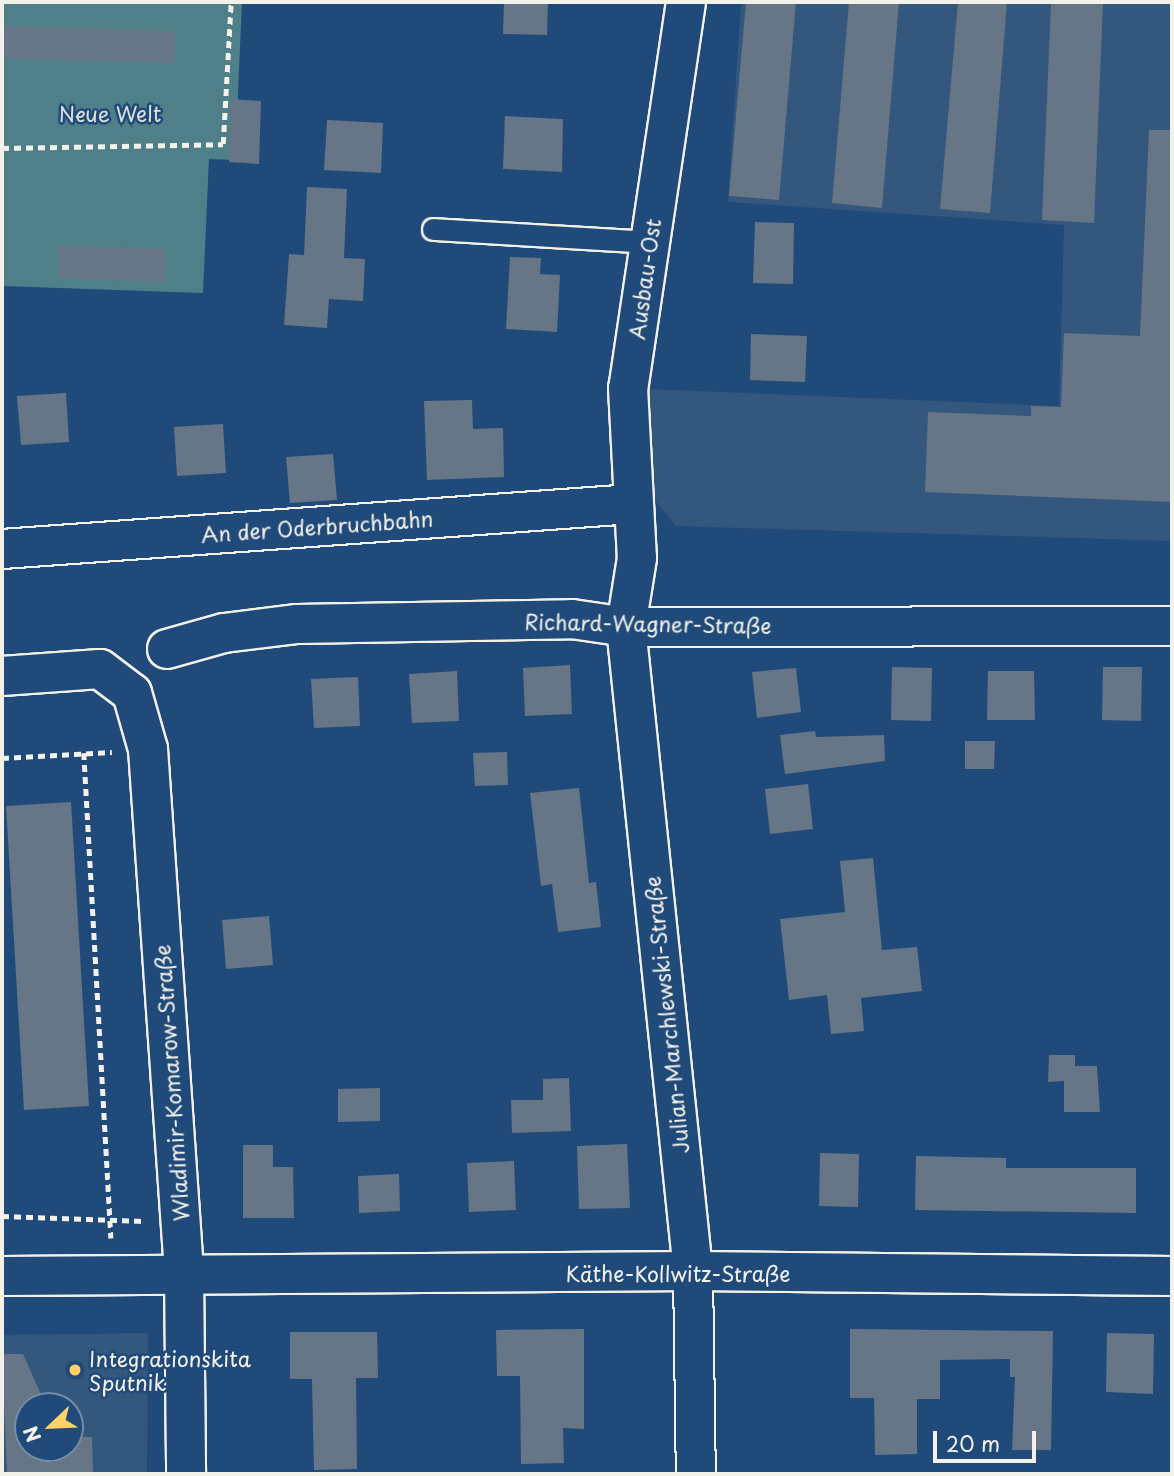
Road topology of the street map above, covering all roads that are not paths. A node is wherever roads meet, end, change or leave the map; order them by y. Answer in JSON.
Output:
{"nodes":[{"id":1,"x":686,"y":2,"type":"edge"},
{"id":2,"x":433,"y":229,"type":"dead end"},
{"id":3,"x":649,"y":242,"type":"junction"},
{"id":4,"x":633,"y":504,"type":"junction"},
{"id":5,"x":2,"y":549,"type":"edge"},
{"id":6,"x":637,"y":558,"type":"joint"},
{"id":7,"x":1172,"y":626,"type":"edge"},
{"id":8,"x":626,"y":627,"type":"junction"},
{"id":9,"x":167,"y":649,"type":"dead end"},
{"id":10,"x":2,"y":676,"type":"edge"},
{"id":11,"x":693,"y":1271,"type":"junction"},
{"id":12,"x":184,"y":1272,"type":"junction"},
{"id":13,"x":2,"y":1276,"type":"edge"},
{"id":14,"x":1172,"y":1276,"type":"edge"},
{"id":15,"x":186,"y":1474,"type":"edge"},
{"id":16,"x":696,"y":1474,"type":"edge"}],
"edges":[{"from":1,"to":3,"type":"street","name":"Ausbau-Ost"},
{"from":2,"to":3,"type":"lane"},
{"from":3,"to":4,"type":"street","name":"Ausbau-Ost"},
{"from":4,"to":5,"type":"street","name":"An der Oderbruchbahn"},
{"from":4,"to":6,"type":"street","name":"Ausbau-Ost"},
{"from":6,"to":8,"type":"street","name":"Julian-Marchlewski-Straße"},
{"from":7,"to":8,"type":"street","name":"Richard-Wagner-Straße"},
{"from":8,"to":9,"type":"street","name":"Richard-Wagner-Straße"},
{"from":8,"to":11,"type":"street","name":"Julian-Marchlewski-Straße"},
{"from":10,"to":12,"type":"street","name":"Wladimir-Komarow-Straße"},
{"from":11,"to":12,"type":"street","name":"Käthe-Kollwitz-Straße"},
{"from":11,"to":14,"type":"street","name":"Käthe-Kollwitz-Straße"},
{"from":11,"to":16,"type":"street","name":"Julian-Marchlewski-Straße"},
{"from":12,"to":13,"type":"street","name":"Käthe-Kollwitz-Straße"},
{"from":12,"to":15,"type":"street","name":"Wladimir-Komarow-Straße"}]}
